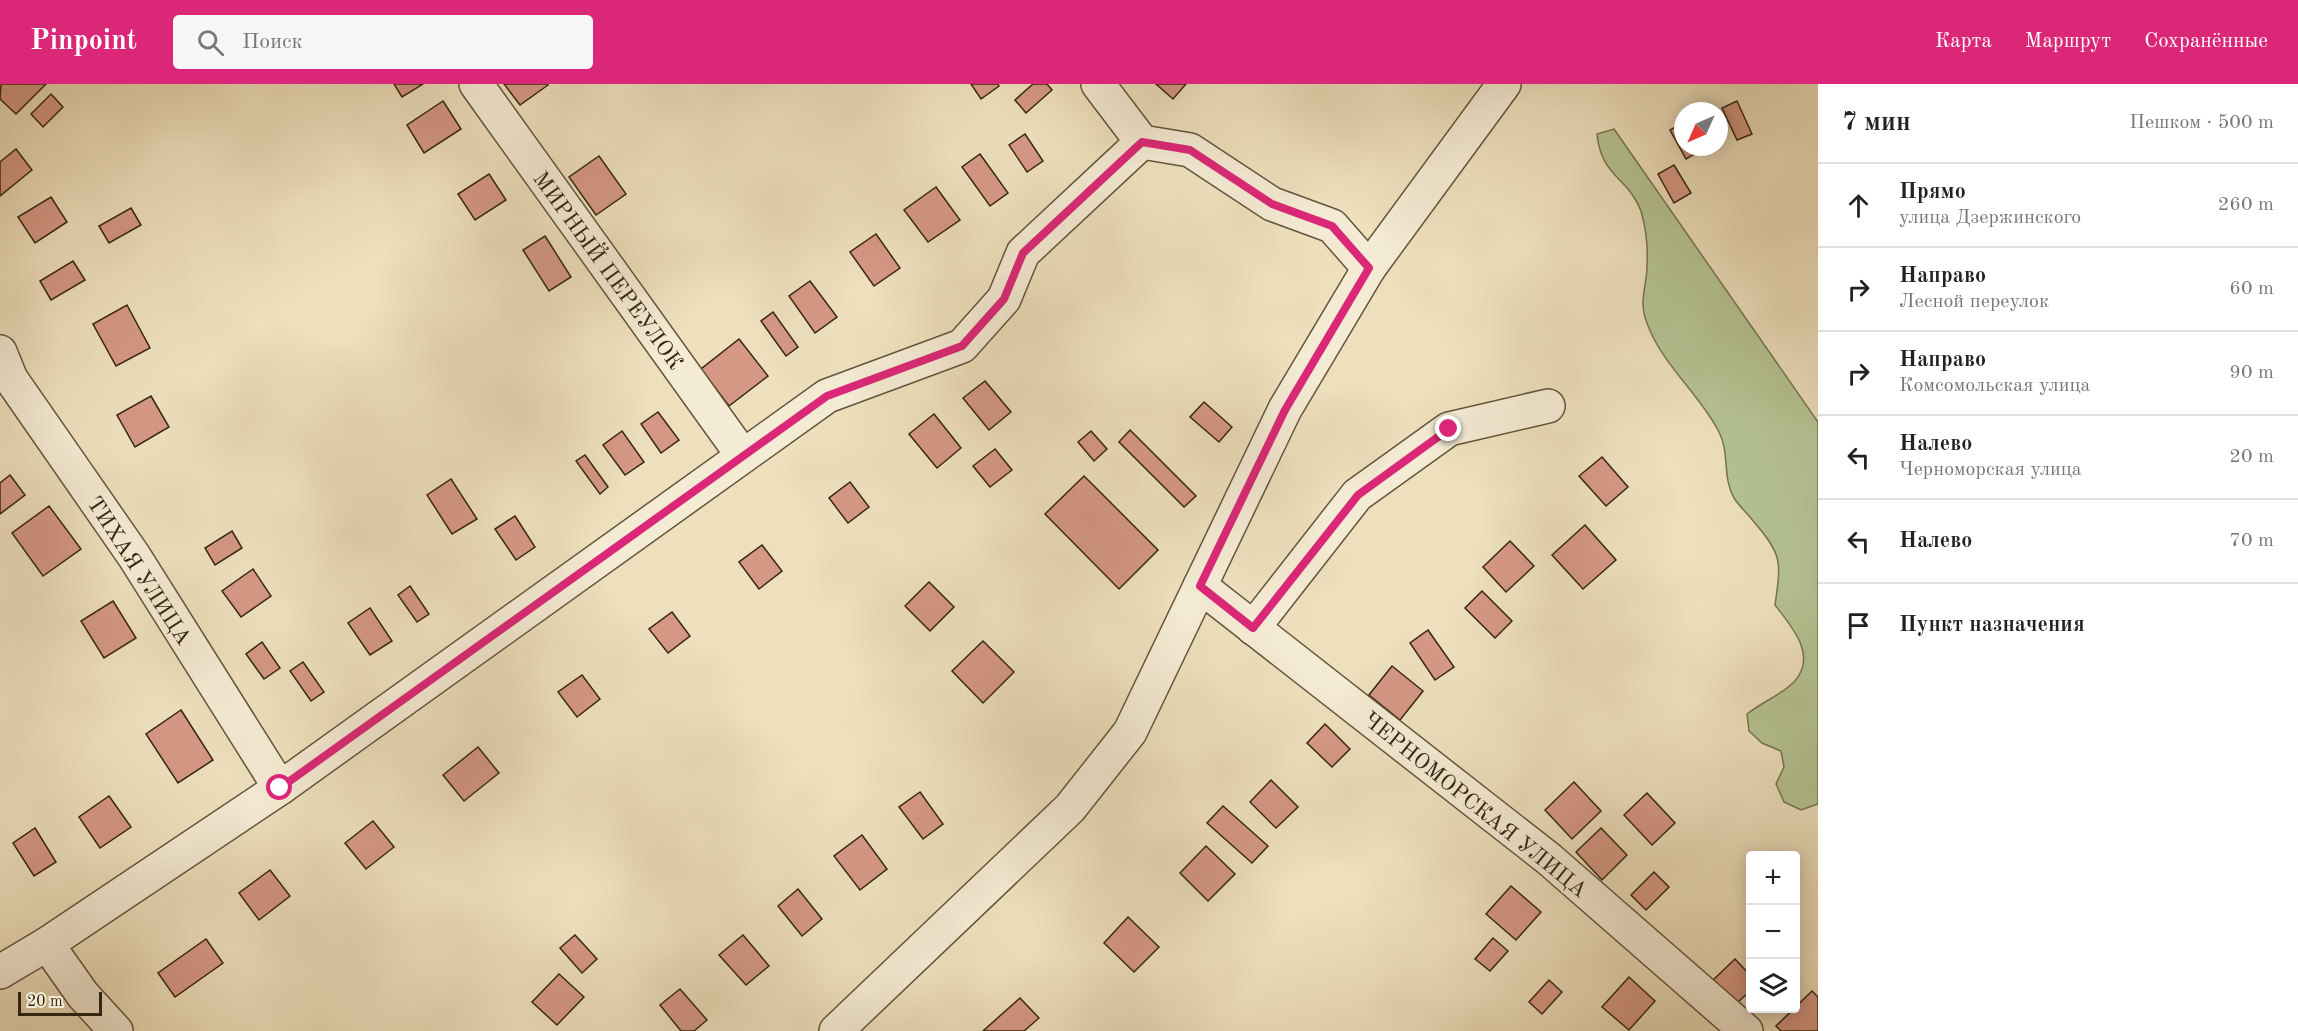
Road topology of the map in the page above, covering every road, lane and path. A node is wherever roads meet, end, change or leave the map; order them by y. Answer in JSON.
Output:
{"nodes":[{"id":1,"x":476,"y":84,"type":"edge"},
{"id":2,"x":1098,"y":84,"type":"edge"},
{"id":3,"x":1504,"y":84,"type":"edge"},
{"id":4,"x":1142,"y":142,"type":"junction"},
{"id":5,"x":1369,"y":268,"type":"junction"},
{"id":6,"x":0,"y":352,"type":"edge"},
{"id":7,"x":1548,"y":405,"type":"dead end"},
{"id":8,"x":743,"y":456,"type":"junction"},
{"id":9,"x":1200,"y":586,"type":"junction"},
{"id":10,"x":1253,"y":628,"type":"junction"},
{"id":11,"x":280,"y":788,"type":"junction"},
{"id":12,"x":46,"y":944,"type":"junction"},
{"id":13,"x":0,"y":972,"type":"edge"},
{"id":14,"x":116,"y":1031,"type":"edge"},
{"id":15,"x":836,"y":1031,"type":"edge"},
{"id":16,"x":1746,"y":1031,"type":"edge"}],
"edges":[{"from":1,"to":8,"type":"street","name":"МИРНЫЙ ПЕРЕУЛОК"},
{"from":2,"to":4,"type":"street"},
{"from":3,"to":5,"type":"street"},
{"from":4,"to":5,"type":"street"},
{"from":4,"to":8,"type":"street"},
{"from":5,"to":9,"type":"street"},
{"from":6,"to":11,"type":"street","name":"ТИХАЯ УЛИЦА"},
{"from":7,"to":10,"type":"street"},
{"from":8,"to":11,"type":"street"},
{"from":9,"to":10,"type":"street","name":"ЧЕРНОМОРСКАЯ УЛИЦА"},
{"from":9,"to":15,"type":"street"},
{"from":10,"to":16,"type":"street","name":"ЧЕРНОМОРСКАЯ УЛИЦА"},
{"from":11,"to":12,"type":"street"},
{"from":12,"to":13,"type":"street"},
{"from":12,"to":14,"type":"street"}]}
